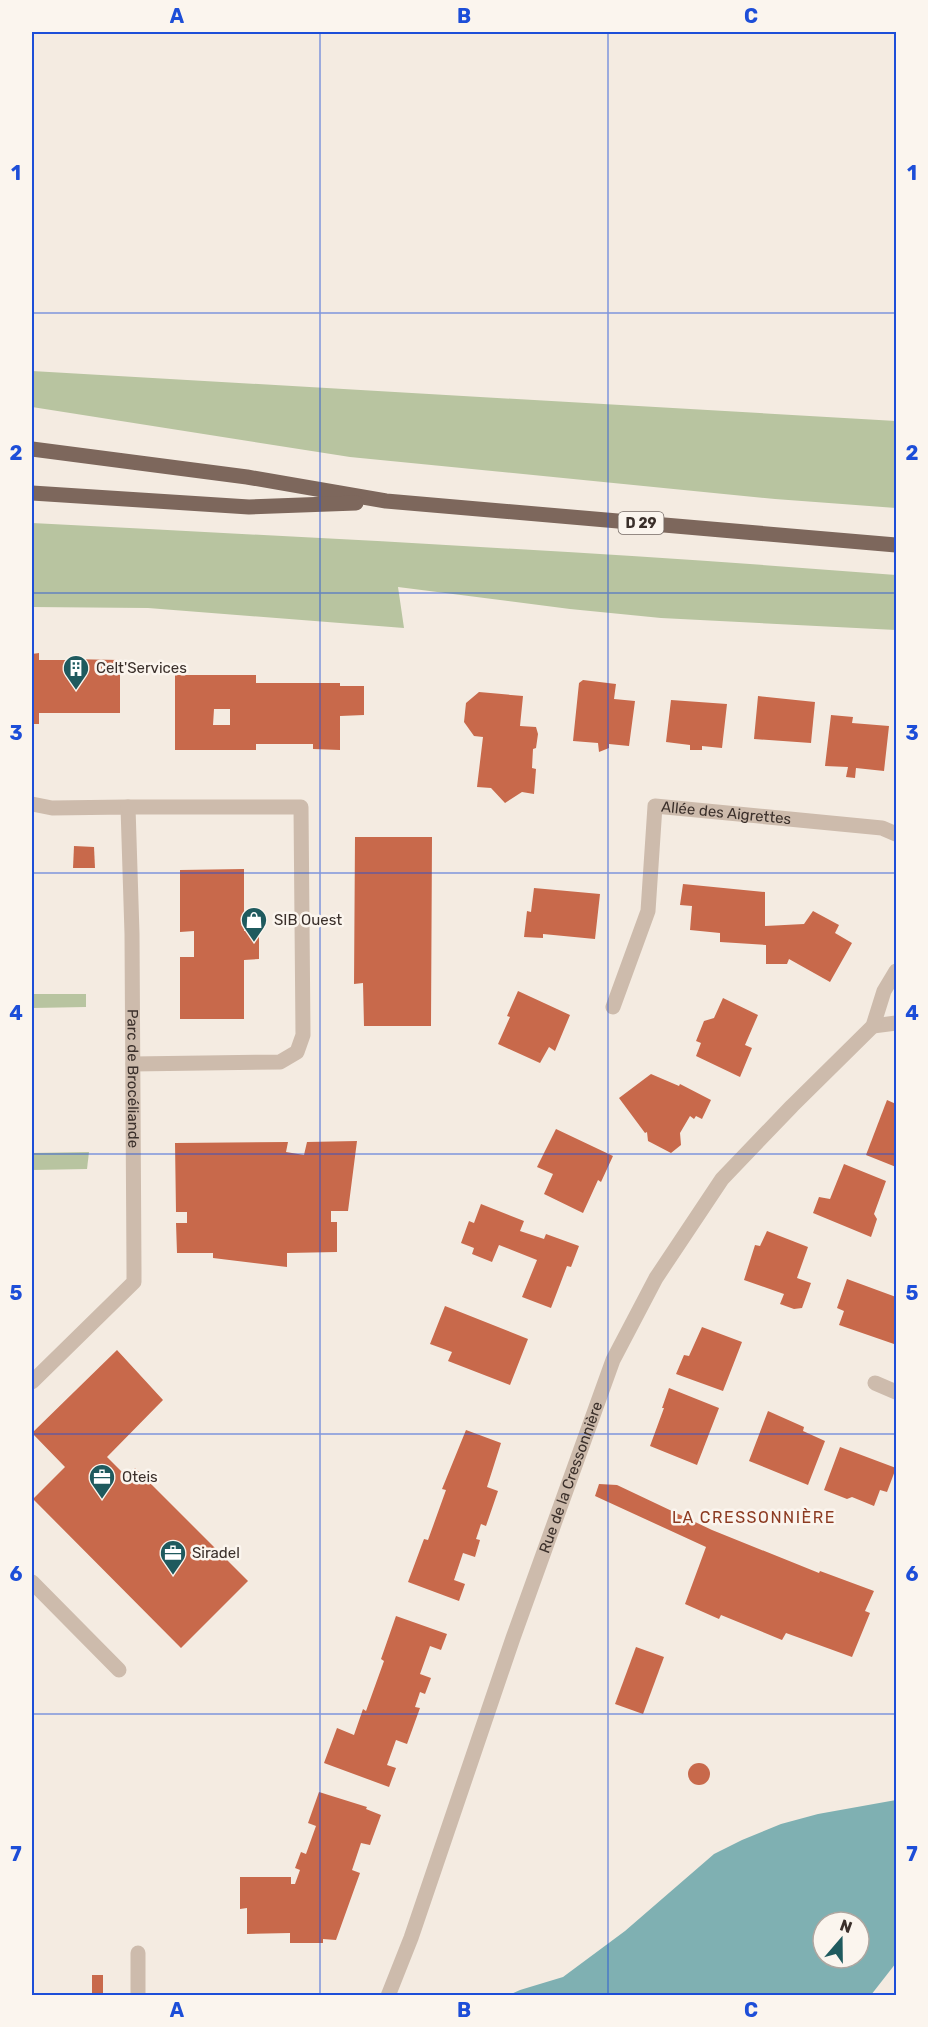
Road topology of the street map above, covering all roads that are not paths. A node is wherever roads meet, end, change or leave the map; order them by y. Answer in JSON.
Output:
{"nodes":[{"id":1,"x":32,"y":449,"type":"edge"},
{"id":2,"x":32,"y":493,"type":"edge"},
{"id":3,"x":386,"y":501,"type":"junction"},
{"id":4,"x":897,"y":545,"type":"edge"},
{"id":5,"x":32,"y":804,"type":"edge"},
{"id":6,"x":128,"y":807,"type":"junction"},
{"id":7,"x":897,"y":834,"type":"edge"},
{"id":8,"x":897,"y":971,"type":"edge"},
{"id":9,"x":613,"y":1007,"type":"dead end"},
{"id":10,"x":897,"y":1023,"type":"edge"},
{"id":11,"x":873,"y":1026,"type":"junction"},
{"id":12,"x":133,"y":1064,"type":"junction"},
{"id":13,"x":32,"y":1382,"type":"edge"},
{"id":14,"x":875,"y":1383,"type":"dead end"},
{"id":15,"x":897,"y":1392,"type":"edge"},
{"id":16,"x":32,"y":1582,"type":"edge"},
{"id":17,"x":119,"y":1670,"type":"dead end"},
{"id":18,"x":138,"y":1953,"type":"dead end"},
{"id":19,"x":138,"y":1995,"type":"edge"},
{"id":20,"x":388,"y":1995,"type":"edge"}],
"edges":[{"from":1,"to":3,"type":"main road","number":"D 29"},
{"from":2,"to":3,"type":"main road","number":"D 29"},
{"from":3,"to":4,"type":"main road","number":"D 29"},
{"from":5,"to":6,"type":"street"},
{"from":6,"to":12,"type":"street","name":"Parc de Brocéliande"},
{"from":6,"to":12,"type":"street"},
{"from":7,"to":9,"type":"street","name":"Allée des Aigrettes"},
{"from":8,"to":11,"type":"street","name":"Rue de la Cressonnière"},
{"from":10,"to":11,"type":"street"},
{"from":11,"to":20,"type":"street","name":"Rue de la Cressonnière"},
{"from":12,"to":13,"type":"street","name":"Parc de Brocéliande"},
{"from":14,"to":15,"type":"street"},
{"from":16,"to":17,"type":"street"},
{"from":18,"to":19,"type":"street"}]}
